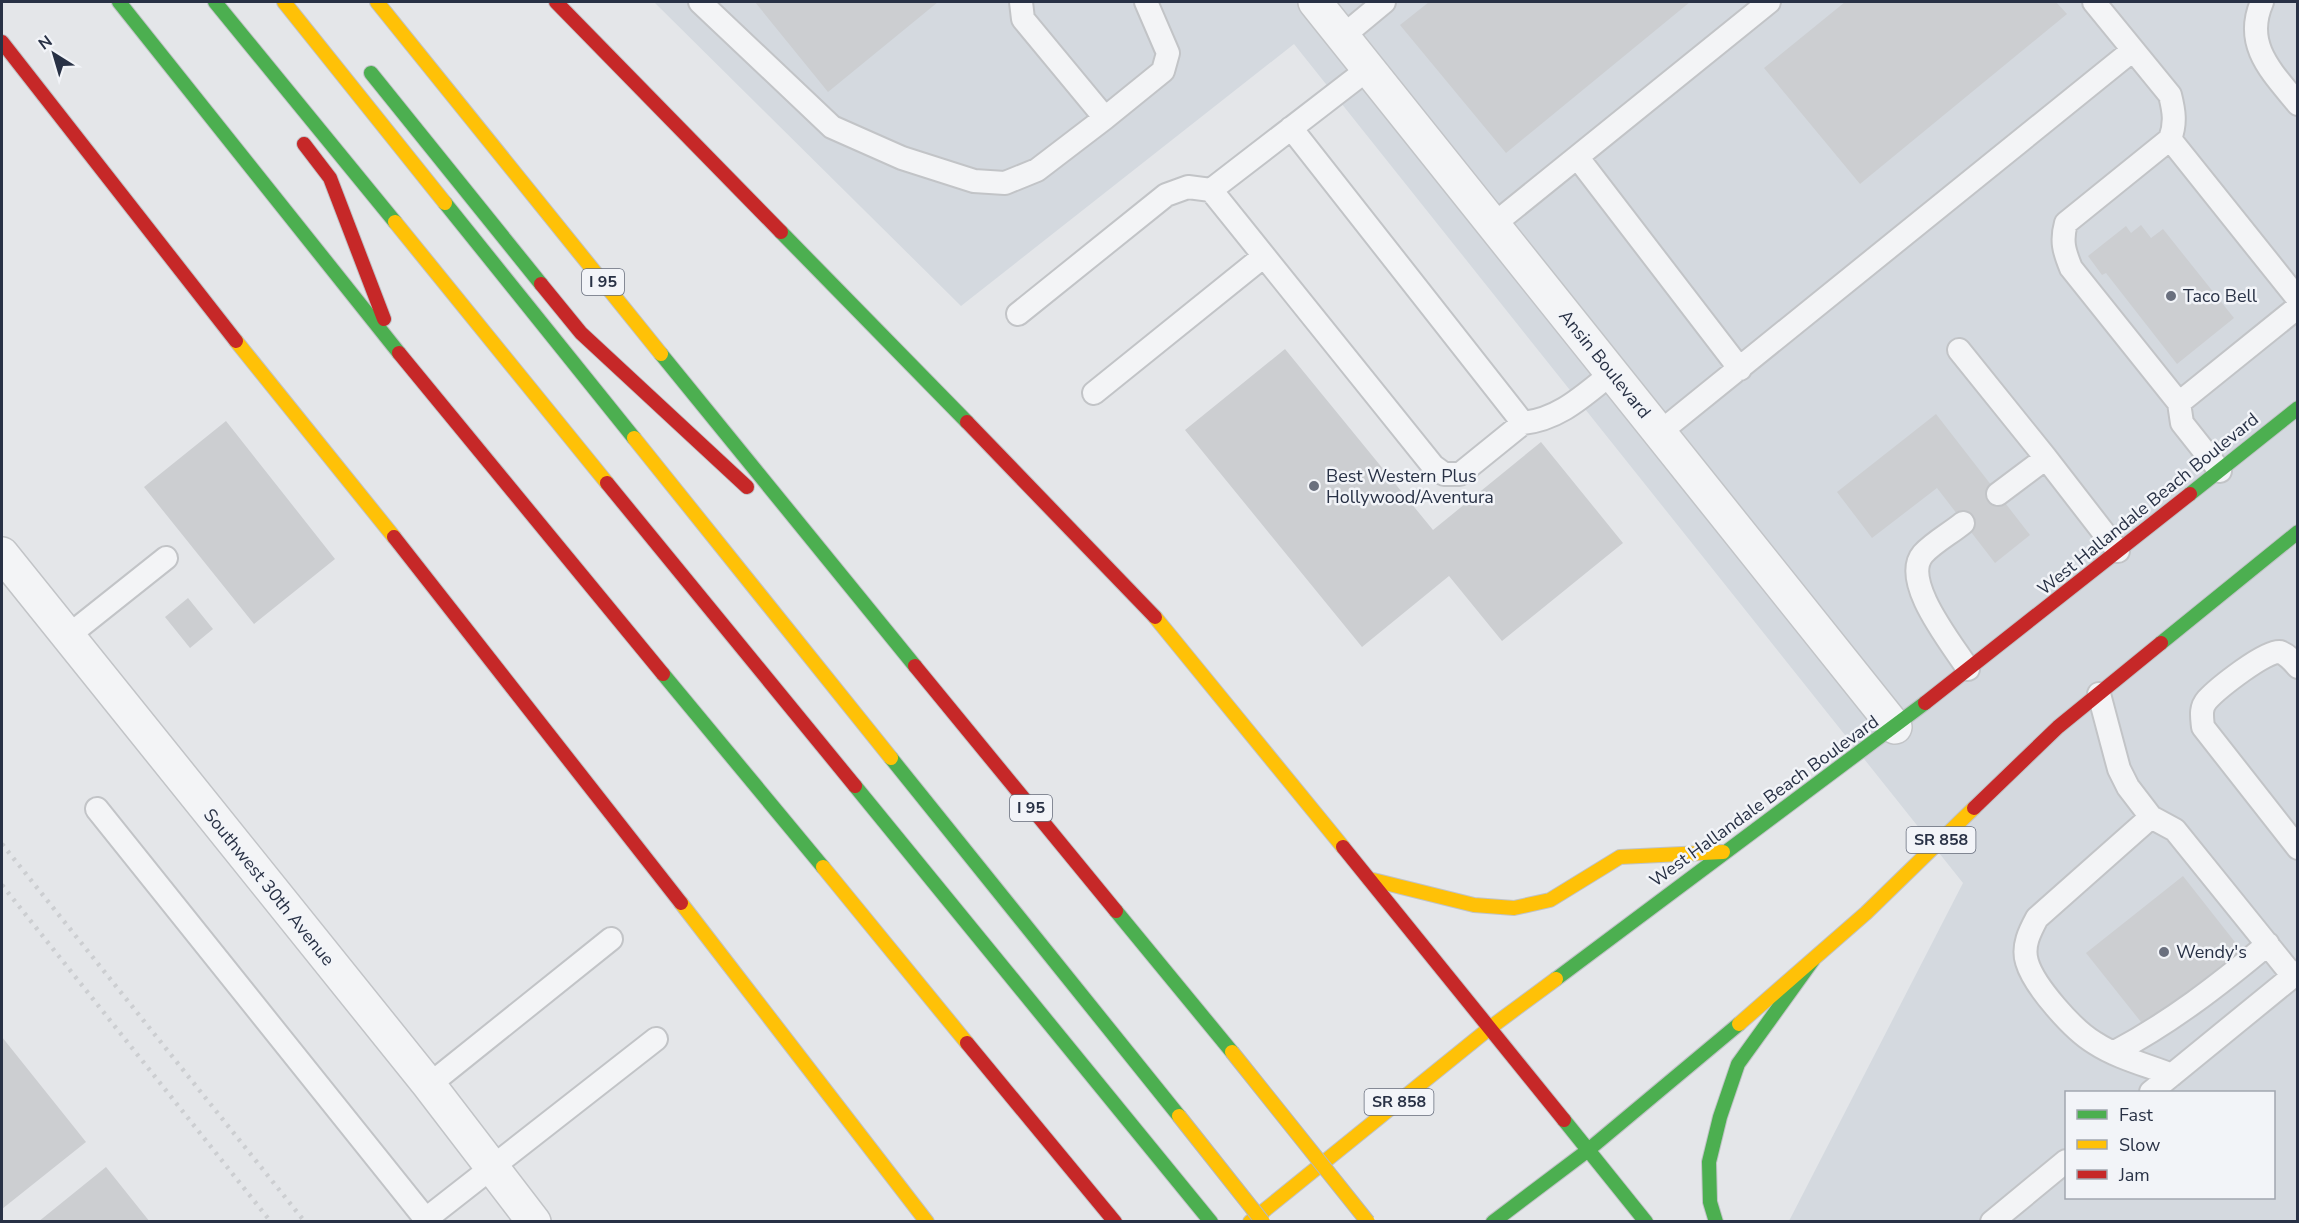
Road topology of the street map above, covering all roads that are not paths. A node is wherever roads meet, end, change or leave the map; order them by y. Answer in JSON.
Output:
{"nodes":[{"id":1,"x":119,"y":2,"type":"edge"},
{"id":2,"x":215,"y":2,"type":"edge"},
{"id":3,"x":284,"y":2,"type":"edge"},
{"id":4,"x":376,"y":2,"type":"edge"},
{"id":5,"x":556,"y":2,"type":"edge"},
{"id":6,"x":700,"y":2,"type":"edge"},
{"id":7,"x":1021,"y":2,"type":"edge"},
{"id":8,"x":1146,"y":2,"type":"edge"},
{"id":9,"x":1315,"y":2,"type":"edge"},
{"id":10,"x":1384,"y":2,"type":"edge"},
{"id":11,"x":1769,"y":2,"type":"edge"},
{"id":12,"x":2094,"y":2,"type":"edge"},
{"id":13,"x":2262,"y":2,"type":"edge"},
{"id":14,"x":1342,"y":36,"type":"junction"},
{"id":15,"x":2,"y":42,"type":"edge"},
{"id":16,"x":2133,"y":50,"type":"junction"},
{"id":17,"x":365,"y":66,"type":"dead end"},
{"id":18,"x":1368,"y":69,"type":"junction"},
{"id":19,"x":2298,"y":104,"type":"edge"},
{"id":20,"x":1105,"y":118,"type":"junction"},
{"id":21,"x":1291,"y":128,"type":"junction"},
{"id":22,"x":294,"y":132,"type":"dead end"},
{"id":23,"x":2170,"y":139,"type":"junction"},
{"id":24,"x":1578,"y":158,"type":"junction"},
{"id":25,"x":1211,"y":190,"type":"junction"},
{"id":26,"x":1493,"y":225,"type":"junction"},
{"id":27,"x":1264,"y":256,"type":"junction"},
{"id":28,"x":2298,"y":299,"type":"edge"},
{"id":29,"x":2298,"y":307,"type":"edge"},
{"id":30,"x":1018,"y":315,"type":"dead end"},
{"id":31,"x":396,"y":349,"type":"junction"},
{"id":32,"x":1959,"y":350,"type":"dead end"},
{"id":33,"x":1740,"y":369,"type":"junction"},
{"id":34,"x":1612,"y":373,"type":"junction"},
{"id":35,"x":1094,"y":393,"type":"dead end"},
{"id":36,"x":2179,"y":403,"type":"junction"},
{"id":37,"x":2298,"y":408,"type":"edge"},
{"id":38,"x":1523,"y":423,"type":"junction"},
{"id":39,"x":1659,"y":433,"type":"junction"},
{"id":40,"x":2046,"y":458,"type":"junction"},
{"id":41,"x":2220,"y":471,"type":"junction"},
{"id":42,"x":1998,"y":494,"type":"dead end"},
{"id":43,"x":1964,"y":523,"type":"dead end"},
{"id":44,"x":2298,"y":532,"type":"edge"},
{"id":45,"x":2118,"y":551,"type":"junction"},
{"id":46,"x":2,"y":554,"type":"edge"},
{"id":47,"x":166,"y":558,"type":"dead end"},
{"id":48,"x":830,"y":563,"type":"junction"},
{"id":49,"x":68,"y":636,"type":"junction"},
{"id":50,"x":2298,"y":667,"type":"edge"},
{"id":51,"x":1968,"y":669,"type":"junction"},
{"id":52,"x":2099,"y":694,"type":"junction"},
{"id":53,"x":1895,"y":727,"type":"junction"},
{"id":54,"x":97,"y":808,"type":"dead end"},
{"id":55,"x":2151,"y":817,"type":"junction"},
{"id":56,"x":2298,"y":848,"type":"edge"},
{"id":57,"x":1723,"y":852,"type":"junction"},
{"id":58,"x":1369,"y":879,"type":"junction"},
{"id":59,"x":611,"y":939,"type":"dead end"},
{"id":60,"x":2268,"y":944,"type":"junction"},
{"id":61,"x":1813,"y":960,"type":"junction"},
{"id":62,"x":2295,"y":974,"type":"edge"},
{"id":63,"x":1491,"y":1027,"type":"junction"},
{"id":64,"x":656,"y":1039,"type":"dead end"},
{"id":65,"x":2113,"y":1053,"type":"junction"},
{"id":66,"x":2172,"y":1075,"type":"junction"},
{"id":67,"x":429,"y":1085,"type":"junction"},
{"id":68,"x":2152,"y":1091,"type":"edge"},
{"id":69,"x":1587,"y":1150,"type":"junction"},
{"id":70,"x":2065,"y":1163,"type":"edge"},
{"id":71,"x":493,"y":1168,"type":"junction"},
{"id":72,"x":427,"y":1220,"type":"edge"},
{"id":73,"x":534,"y":1221,"type":"edge"},
{"id":74,"x":927,"y":1221,"type":"edge"},
{"id":75,"x":1115,"y":1221,"type":"edge"},
{"id":76,"x":1210,"y":1221,"type":"edge"},
{"id":77,"x":1250,"y":1221,"type":"edge"},
{"id":78,"x":1263,"y":1221,"type":"edge"},
{"id":79,"x":1368,"y":1221,"type":"edge"},
{"id":80,"x":1493,"y":1221,"type":"edge"},
{"id":81,"x":1646,"y":1221,"type":"edge"},
{"id":82,"x":1716,"y":1221,"type":"edge"},
{"id":83,"x":1992,"y":1221,"type":"edge"}],
"edges":[{"from":1,"to":31,"type":"main road"},
{"from":2,"to":76,"type":"main road"},
{"from":3,"to":78,"type":"main road","bridge":true},
{"from":4,"to":48,"type":"main road","number":"I 95"},
{"from":5,"to":58,"type":"main road"},
{"from":6,"to":20,"type":"lane"},
{"from":7,"to":20,"type":"lane"},
{"from":8,"to":20,"type":"lane"},
{"from":9,"to":14,"type":"street","name":"Ansin Boulevard"},
{"from":10,"to":14,"type":"lane"},
{"from":11,"to":24,"type":"lane"},
{"from":12,"to":16,"type":"lane"},
{"from":13,"to":19,"type":"lane"},
{"from":14,"to":18,"type":"street","name":"Ansin Boulevard"},
{"from":15,"to":74,"type":"main road"},
{"from":16,"to":23,"type":"lane"},
{"from":16,"to":33,"type":"lane"},
{"from":17,"to":48,"type":"main road"},
{"from":18,"to":21,"type":"lane"},
{"from":18,"to":26,"type":"street","name":"Ansin Boulevard"},
{"from":21,"to":25,"type":"lane"},
{"from":21,"to":38,"type":"lane"},
{"from":22,"to":31,"type":"main road"},
{"from":23,"to":28,"type":"lane"},
{"from":23,"to":36,"type":"lane"},
{"from":24,"to":26,"type":"lane"},
{"from":24,"to":33,"type":"lane"},
{"from":25,"to":27,"type":"lane"},
{"from":25,"to":30,"type":"lane"},
{"from":26,"to":34,"type":"street","name":"Ansin Boulevard"},
{"from":27,"to":35,"type":"lane"},
{"from":27,"to":38,"type":"lane"},
{"from":29,"to":36,"type":"lane"},
{"from":31,"to":75,"type":"main road"},
{"from":32,"to":40,"type":"lane"},
{"from":33,"to":39,"type":"lane"},
{"from":34,"to":38,"type":"lane"},
{"from":34,"to":39,"type":"street","name":"Ansin Boulevard"},
{"from":36,"to":41,"type":"lane"},
{"from":37,"to":41,"type":"main road","name":"West Hallandale Beach Boulevard","number":"SR 858"},
{"from":39,"to":53,"type":"street","name":"Ansin Boulevard"},
{"from":40,"to":42,"type":"lane"},
{"from":40,"to":45,"type":"lane"},
{"from":41,"to":45,"type":"main road","name":"West Hallandale Beach Boulevard","number":"SR 858"},
{"from":43,"to":51,"type":"lane"},
{"from":44,"to":52,"type":"main road","number":"SR 858"},
{"from":45,"to":51,"type":"main road","name":"West Hallandale Beach Boulevard","number":"SR 858"},
{"from":46,"to":49,"type":"street","name":"Southwest 30th Avenue"},
{"from":47,"to":49,"type":"lane"},
{"from":48,"to":79,"type":"main road","number":"I 95","bridge":true},
{"from":49,"to":67,"type":"street","name":"Southwest 30th Avenue"},
{"from":50,"to":56,"type":"lane"},
{"from":51,"to":53,"type":"main road","name":"West Hallandale Beach Boulevard","number":"SR 858"},
{"from":52,"to":55,"type":"lane"},
{"from":52,"to":61,"type":"main road","number":"SR 858"},
{"from":53,"to":57,"type":"main road","name":"West Hallandale Beach Boulevard","number":"SR 858"},
{"from":54,"to":72,"type":"lane"},
{"from":55,"to":60,"type":"lane"},
{"from":55,"to":65,"type":"lane"},
{"from":57,"to":58,"type":"main road"},
{"from":57,"to":63,"type":"main road","name":"West Hallandale Beach Boulevard","number":"SR 858"},
{"from":58,"to":63,"type":"main road"},
{"from":59,"to":67,"type":"lane"},
{"from":60,"to":62,"type":"lane"},
{"from":60,"to":65,"type":"lane"},
{"from":61,"to":69,"type":"main road","number":"SR 858"},
{"from":61,"to":82,"type":"main road"},
{"from":62,"to":66,"type":"lane"},
{"from":63,"to":69,"type":"main road"},
{"from":63,"to":77,"type":"main road","name":"West Hallandale Beach Boulevard","number":"SR 858"},
{"from":64,"to":71,"type":"lane"},
{"from":65,"to":66,"type":"lane"},
{"from":66,"to":68,"type":"lane"},
{"from":67,"to":71,"type":"street","name":"Southwest 30th Avenue"},
{"from":69,"to":80,"type":"main road","number":"SR 858"},
{"from":69,"to":81,"type":"main road"},
{"from":70,"to":83,"type":"lane"},
{"from":71,"to":72,"type":"lane"},
{"from":71,"to":73,"type":"street","name":"Southwest 30th Avenue"}]}
